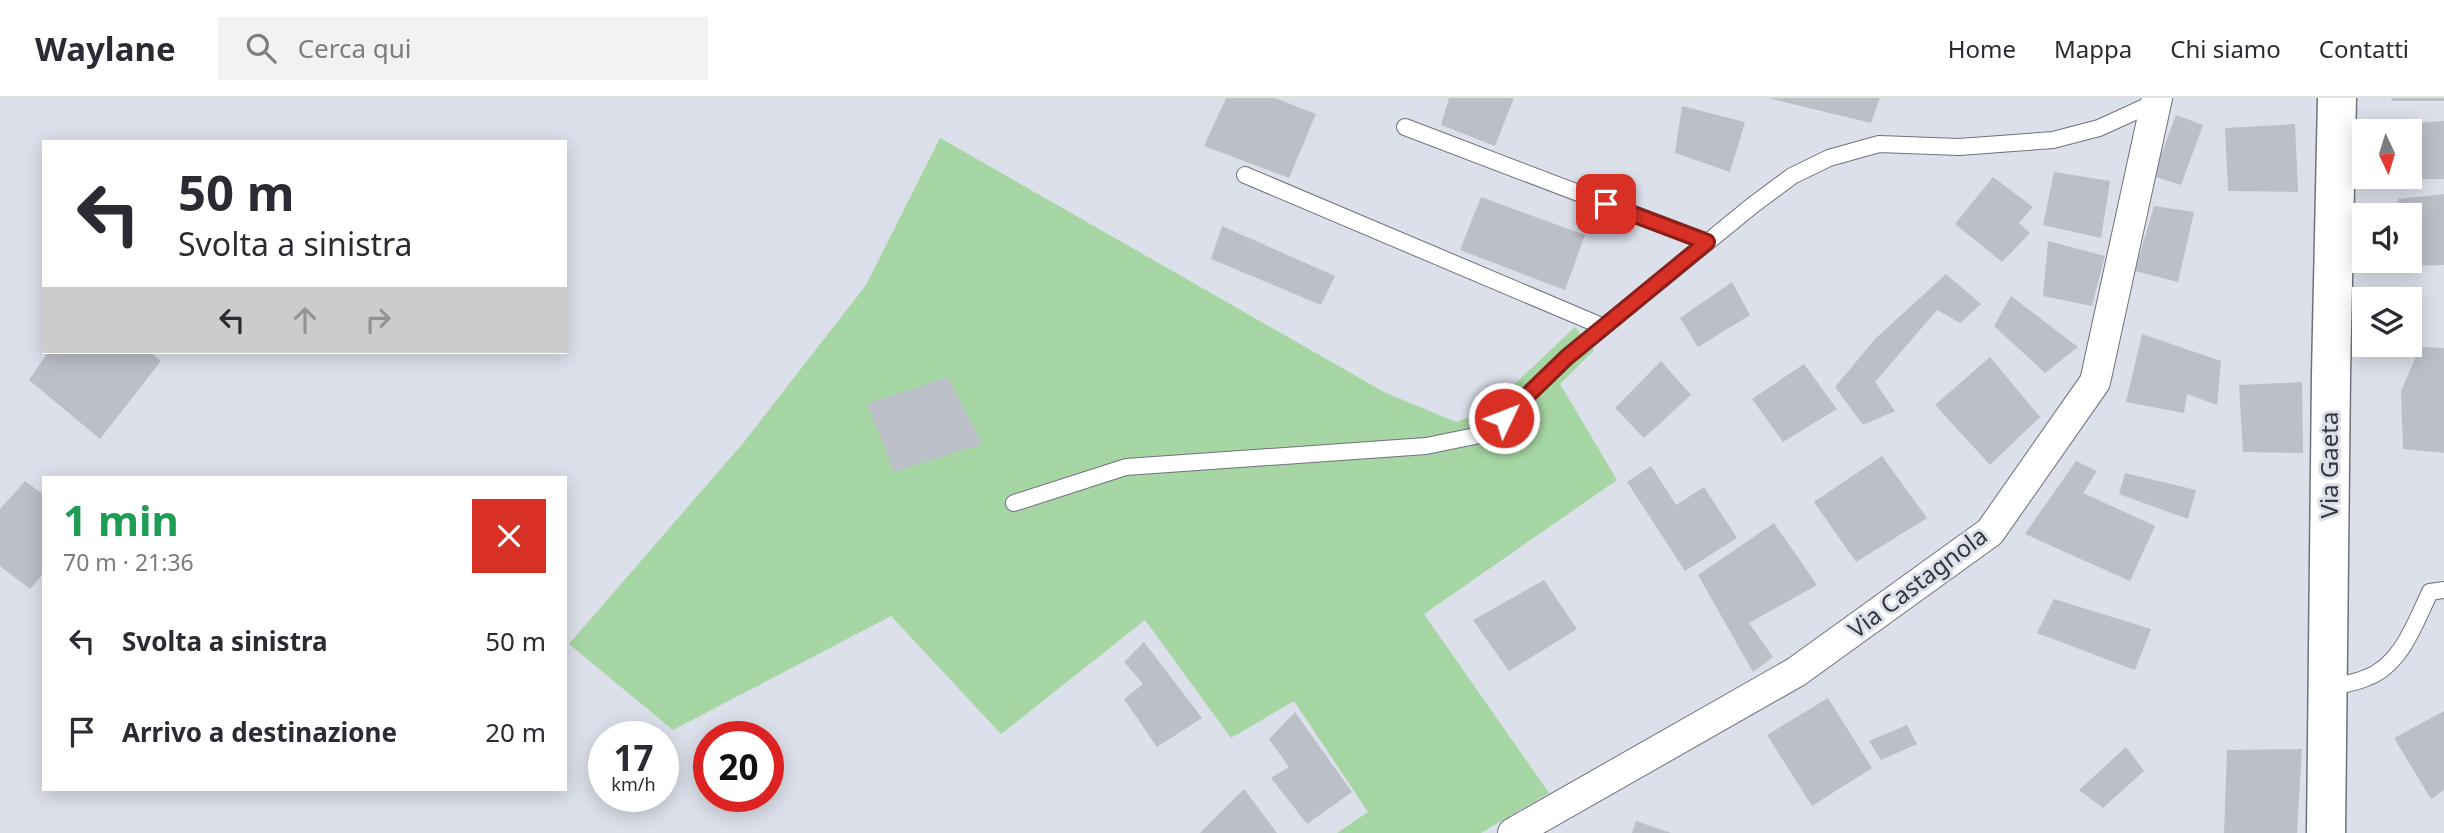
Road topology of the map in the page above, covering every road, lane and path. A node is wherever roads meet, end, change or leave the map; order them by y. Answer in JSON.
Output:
{"nodes":[{"id":1,"x":2337,"y":98,"type":"edge"},
{"id":2,"x":2156,"y":100,"type":"edge"},
{"id":3,"x":1405,"y":127,"type":"dead end"},
{"id":4,"x":1245,"y":175,"type":"dead end"},
{"id":5,"x":1707,"y":242,"type":"junction"},
{"id":6,"x":1604,"y":327,"type":"junction"},
{"id":7,"x":1014,"y":503,"type":"dead end"},
{"id":8,"x":2444,"y":590,"type":"edge"},
{"id":9,"x":2328,"y":688,"type":"junction"},
{"id":10,"x":1513,"y":833,"type":"edge"},
{"id":11,"x":2326,"y":833,"type":"edge"}],
"edges":[{"from":1,"to":9,"type":"main road","name":"Via Gaeta"},
{"from":2,"to":5,"type":"lane"},
{"from":2,"to":10,"type":"street","name":"Via Castagnola"},
{"from":3,"to":5,"type":"lane"},
{"from":4,"to":6,"type":"lane"},
{"from":5,"to":6,"type":"lane"},
{"from":6,"to":7,"type":"lane"},
{"from":8,"to":9,"type":"lane"},
{"from":9,"to":11,"type":"main road","name":"Via Gaeta"}]}
